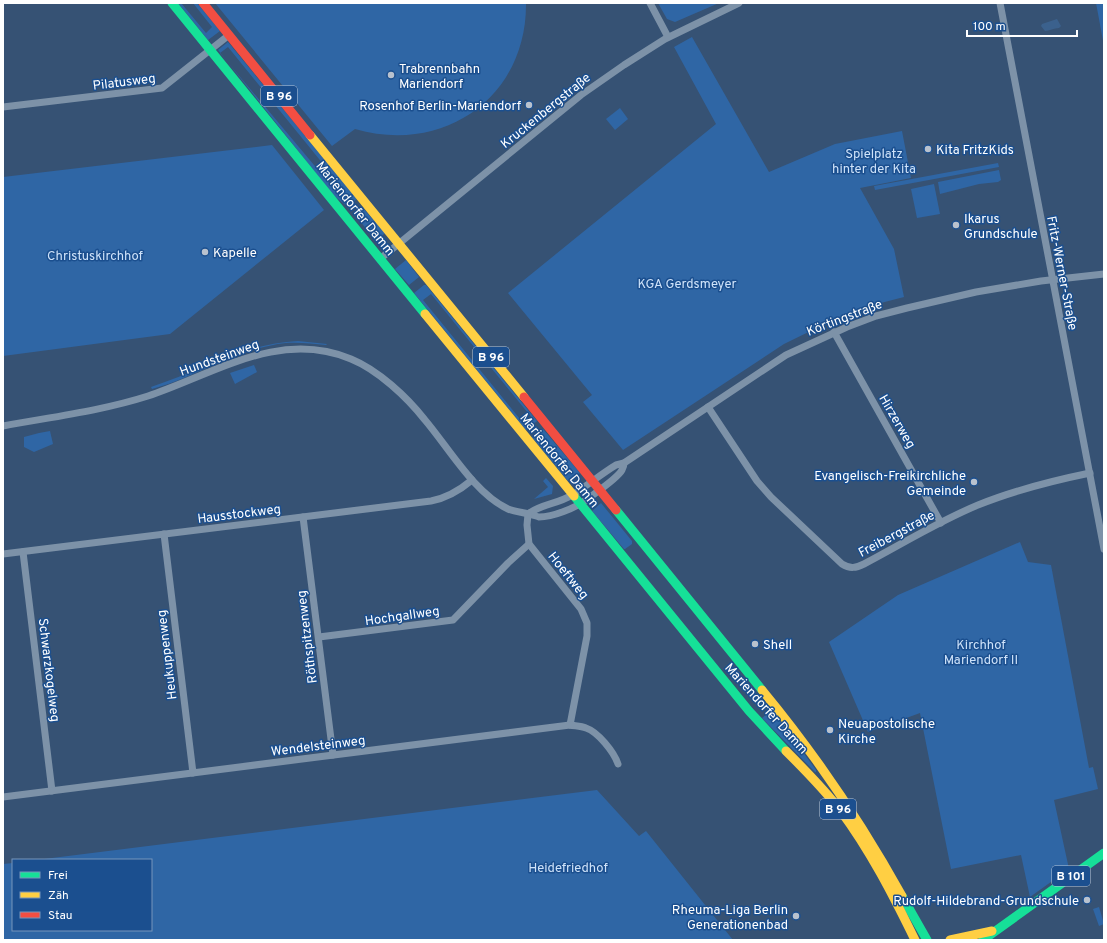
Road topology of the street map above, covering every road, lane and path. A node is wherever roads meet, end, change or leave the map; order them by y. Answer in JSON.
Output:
{"nodes":[{"id":1,"x":172,"y":3,"type":"edge"},
{"id":2,"x":203,"y":3,"type":"edge"},
{"id":3,"x":650,"y":3,"type":"edge"},
{"id":4,"x":739,"y":3,"type":"edge"},
{"id":5,"x":1000,"y":3,"type":"edge"},
{"id":6,"x":229,"y":35,"type":"junction"},
{"id":7,"x":668,"y":37,"type":"junction"},
{"id":8,"x":210,"y":50,"type":"junction"},
{"id":9,"x":3,"y":107,"type":"edge"},
{"id":10,"x":399,"y":244,"type":"junction"},
{"id":11,"x":380,"y":258,"type":"junction"},
{"id":12,"x":1104,"y":274,"type":"edge"},
{"id":13,"x":1053,"y":279,"type":"junction"},
{"id":14,"x":834,"y":332,"type":"junction"},
{"id":15,"x":708,"y":407,"type":"junction"},
{"id":16,"x":3,"y":426,"type":"edge"},
{"id":17,"x":624,"y":463,"type":"junction"},
{"id":18,"x":1090,"y":473,"type":"junction"},
{"id":19,"x":472,"y":480,"type":"junction"},
{"id":20,"x":592,"y":481,"type":"junction"},
{"id":21,"x":600,"y":490,"type":"junction"},
{"id":22,"x":572,"y":495,"type":"junction"},
{"id":23,"x":580,"y":505,"type":"junction"},
{"id":24,"x":1100,"y":508,"type":"edge"},
{"id":25,"x":528,"y":514,"type":"junction"},
{"id":26,"x":303,"y":517,"type":"junction"},
{"id":27,"x":941,"y":523,"type":"junction"},
{"id":28,"x":164,"y":534,"type":"junction"},
{"id":29,"x":529,"y":544,"type":"junction"},
{"id":30,"x":1104,"y":549,"type":"edge"},
{"id":31,"x":23,"y":552,"type":"junction"},
{"id":32,"x":3,"y":554,"type":"edge"},
{"id":33,"x":319,"y":637,"type":"junction"},
{"id":34,"x":570,"y":726,"type":"junction"},
{"id":35,"x":333,"y":755,"type":"junction"},
{"id":36,"x":618,"y":764,"type":"dead end"},
{"id":37,"x":193,"y":773,"type":"junction"},
{"id":38,"x":52,"y":791,"type":"junction"},
{"id":39,"x":3,"y":797,"type":"edge"},
{"id":40,"x":1104,"y":853,"type":"edge"},
{"id":41,"x":998,"y":930,"type":"junction"},
{"id":42,"x":915,"y":940,"type":"edge"},
{"id":43,"x":927,"y":940,"type":"edge"},
{"id":44,"x":950,"y":940,"type":"edge"},
{"id":45,"x":983,"y":940,"type":"edge"}],
"edges":[{"from":1,"to":8,"type":"main road","name":"Mariendorfer Damm","number":"B 96"},
{"from":2,"to":6,"type":"main road","name":"Mariendorfer Damm","number":"B 96"},
{"from":3,"to":7,"type":"street"},
{"from":4,"to":7,"type":"street","name":"Kruckenbergstraße"},
{"from":5,"to":13,"type":"street","name":"Fritz-Werner-Straße"},
{"from":6,"to":8,"type":"street","name":"Pilatusweg"},
{"from":6,"to":10,"type":"main road","name":"Mariendorfer Damm","number":"B 96"},
{"from":7,"to":10,"type":"street","name":"Kruckenbergstraße"},
{"from":8,"to":9,"type":"street","name":"Pilatusweg"},
{"from":8,"to":11,"type":"main road","name":"Mariendorfer Damm","number":"B 96"},
{"from":10,"to":11,"type":"street","name":"Kruckenbergstraße"},
{"from":10,"to":20,"type":"main road","name":"Mariendorfer Damm","number":"B 96"},
{"from":11,"to":22,"type":"main road","name":"Mariendorfer Damm","number":"B 96"},
{"from":12,"to":13,"type":"street","name":"Körtingstraße"},
{"from":13,"to":14,"type":"street","name":"Körtingstraße"},
{"from":13,"to":18,"type":"street","name":"Fritz-Werner-Straße"},
{"from":14,"to":15,"type":"street","name":"Körtingstraße"},
{"from":14,"to":27,"type":"street","name":"Hirzerweg"},
{"from":15,"to":17,"type":"street","name":"Körtingstraße"},
{"from":15,"to":27,"type":"street","name":"Freibergstraße"},
{"from":16,"to":19,"type":"street","name":"Hundsteinweg"},
{"from":17,"to":20,"type":"street","name":"Körtingstraße"},
{"from":17,"to":21,"type":"street","name":"Körtingstraße"},
{"from":18,"to":24,"type":"street","name":"Fritz-Werner-Straße"},
{"from":18,"to":27,"type":"street","name":"Freibergstraße"},
{"from":19,"to":25,"type":"street","name":"Hundsteinweg"},
{"from":19,"to":26,"type":"street","name":"Hausstockweg"},
{"from":20,"to":21,"type":"main road","name":"Mariendorfer Damm","number":"B 96"},
{"from":20,"to":22,"type":"street"},
{"from":21,"to":23,"type":"street","name":"Körtingstraße"},
{"from":21,"to":43,"type":"main road","name":"Mariendorfer Damm","number":"B 96"},
{"from":22,"to":23,"type":"main road","name":"Mariendorfer Damm","number":"B 96"},
{"from":22,"to":25,"type":"street"},
{"from":23,"to":25,"type":"street","name":"Hundsteinweg"},
{"from":23,"to":42,"type":"main road","name":"Mariendorfer Damm","number":"B 96"},
{"from":24,"to":30,"type":"street","name":"Fritz-Werner-Straße"},
{"from":25,"to":29,"type":"street"},
{"from":26,"to":28,"type":"street","name":"Hausstockweg"},
{"from":26,"to":33,"type":"street","name":"Röthspitzenweg"},
{"from":28,"to":31,"type":"street","name":"Hausstockweg"},
{"from":28,"to":37,"type":"street","name":"Heukuppenweg"},
{"from":29,"to":33,"type":"street","name":"Hochgallweg"},
{"from":29,"to":34,"type":"street","name":"Hoeftweg"},
{"from":31,"to":32,"type":"street","name":"Hausstockweg"},
{"from":31,"to":38,"type":"street","name":"Schwarzkogelweg"},
{"from":33,"to":35,"type":"street","name":"Röthspitzenweg"},
{"from":34,"to":35,"type":"street","name":"Wendelsteinweg"},
{"from":34,"to":36,"type":"street","name":"Wendelsteinweg"},
{"from":35,"to":37,"type":"street","name":"Wendelsteinweg"},
{"from":37,"to":38,"type":"street","name":"Wendelsteinweg"},
{"from":38,"to":39,"type":"street","name":"Wendelsteinweg"},
{"from":40,"to":41,"type":"main road","number":"B 101"},
{"from":41,"to":44,"type":"main road","number":"B 101"},
{"from":41,"to":45,"type":"main road","number":"B 101"}]}
